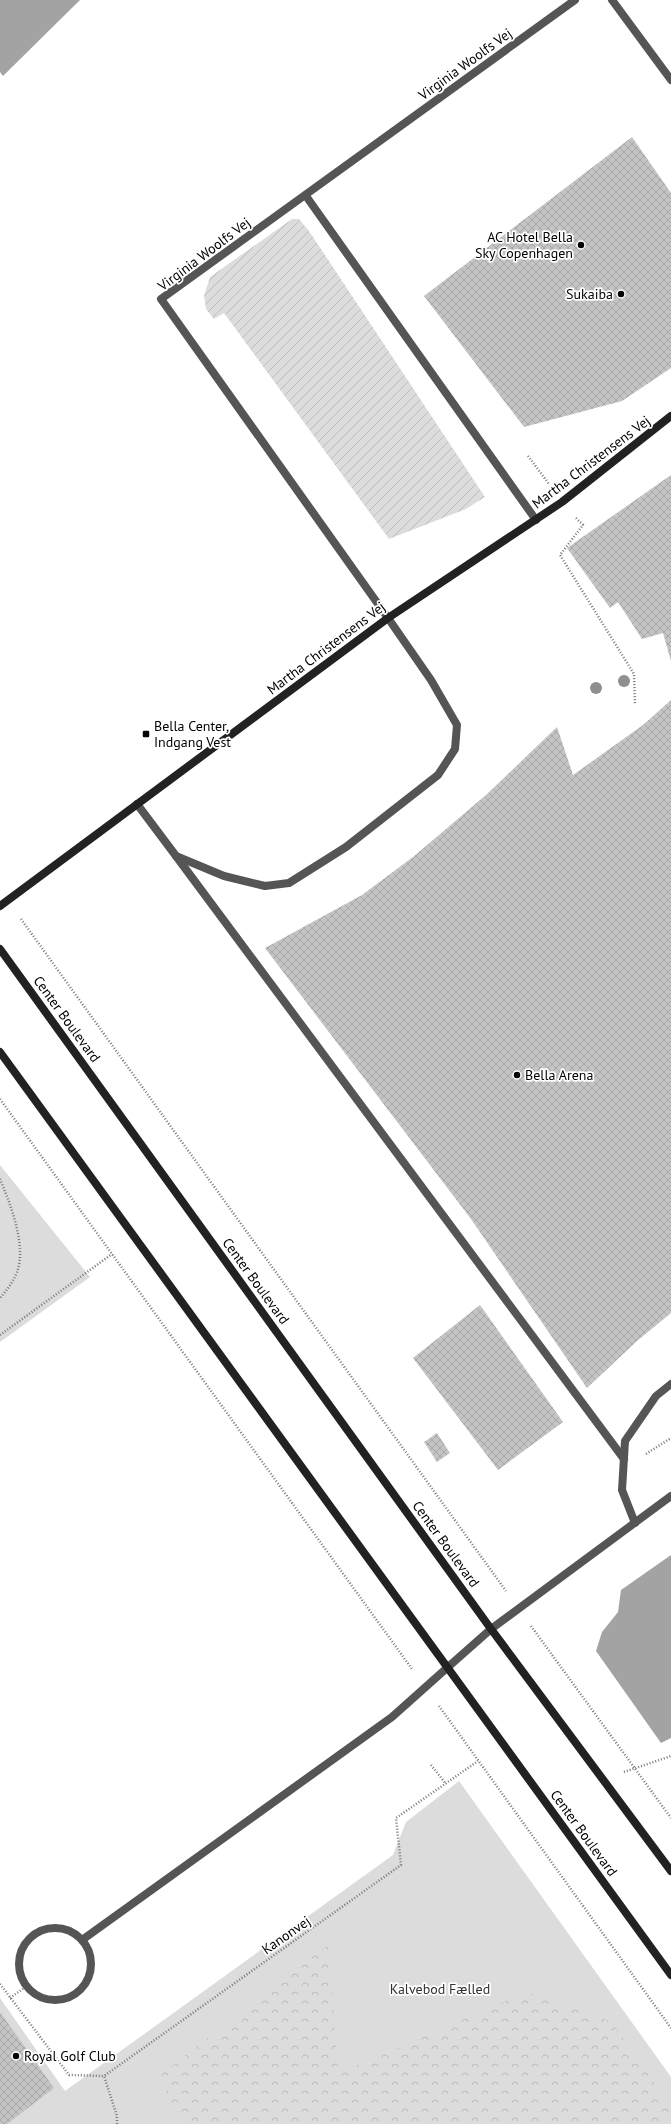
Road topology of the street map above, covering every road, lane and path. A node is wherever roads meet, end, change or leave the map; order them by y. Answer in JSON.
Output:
{"nodes":[{"id":1,"x":575,"y":0,"type":"edge"},
{"id":2,"x":612,"y":0,"type":"edge"},
{"id":3,"x":671,"y":80,"type":"edge"},
{"id":4,"x":306,"y":196,"type":"junction"},
{"id":5,"x":671,"y":416,"type":"edge"},
{"id":6,"x":536,"y":520,"type":"junction"},
{"id":7,"x":560,"y":554,"type":"dead end"},
{"id":8,"x":388,"y":618,"type":"junction"},
{"id":9,"x":635,"y":704,"type":"dead end"},
{"id":10,"x":137,"y":804,"type":"junction"},
{"id":11,"x":176,"y":856,"type":"junction"},
{"id":12,"x":7,"y":900,"type":"junction"},
{"id":13,"x":0,"y":906,"type":"edge"},
{"id":14,"x":0,"y":949,"type":"edge"},
{"id":15,"x":0,"y":1052,"type":"edge"},
{"id":16,"x":0,"y":1099,"type":"edge"},
{"id":17,"x":0,"y":1178,"type":"edge"},
{"id":18,"x":112,"y":1254,"type":"junction"},
{"id":19,"x":0,"y":1298,"type":"edge"},
{"id":20,"x":0,"y":1335,"type":"edge"},
{"id":21,"x":671,"y":1384,"type":"edge"},
{"id":22,"x":624,"y":1458,"type":"junction"},
{"id":23,"x":671,"y":1496,"type":"edge"},
{"id":24,"x":634,"y":1523,"type":"junction"},
{"id":25,"x":518,"y":1609,"type":"junction"},
{"id":26,"x":492,"y":1629,"type":"junction"},
{"id":27,"x":448,"y":1667,"type":"junction"},
{"id":28,"x":425,"y":1687,"type":"junction"},
{"id":29,"x":671,"y":1756,"type":"edge"},
{"id":30,"x":478,"y":1761,"type":"junction"},
{"id":31,"x":431,"y":1765,"type":"dead end"},
{"id":32,"x":636,"y":1768,"type":"junction"},
{"id":33,"x":603,"y":1780,"type":"junction"},
{"id":34,"x":446,"y":1784,"type":"junction"},
{"id":35,"x":671,"y":1818,"type":"edge"},
{"id":36,"x":671,"y":1871,"type":"edge"},
{"id":37,"x":82,"y":1940,"type":"junction"},
{"id":38,"x":671,"y":1975,"type":"edge"},
{"id":39,"x":0,"y":1984,"type":"edge"},
{"id":40,"x":27,"y":1986,"type":"junction"},
{"id":41,"x":10,"y":1998,"type":"junction"},
{"id":42,"x":671,"y":2028,"type":"edge"},
{"id":43,"x":104,"y":2076,"type":"junction"},
{"id":44,"x":118,"y":2124,"type":"edge"}],
"edges":[{"from":1,"to":4,"type":"street","name":"Virginia Woolfs Vej"},
{"from":2,"to":3,"type":"street"},
{"from":4,"to":6,"type":"street"},
{"from":4,"to":8,"type":"street","name":"Virginia Woolfs Vej"},
{"from":5,"to":6,"type":"street","name":"Martha Christensens Vej"},
{"from":6,"to":8,"type":"street","name":"Martha Christensens Vej"},
{"from":7,"to":9,"type":"path"},
{"from":8,"to":10,"type":"street","name":"Martha Christensens Vej"},
{"from":8,"to":11,"type":"street"},
{"from":10,"to":11,"type":"street"},
{"from":10,"to":12,"type":"street","name":"Martha Christensens Vej"},
{"from":11,"to":22,"type":"street"},
{"from":12,"to":13,"type":"street","name":"Martha Christensens Vej"},
{"from":12,"to":25,"type":"path"},
{"from":14,"to":26,"type":"street","name":"Center Boulevard"},
{"from":15,"to":27,"type":"street","name":"Center Boulevard"},
{"from":16,"to":18,"type":"path"},
{"from":17,"to":19,"type":"path"},
{"from":18,"to":20,"type":"path"},
{"from":18,"to":28,"type":"path"},
{"from":21,"to":22,"type":"street"},
{"from":22,"to":24,"type":"street"},
{"from":23,"to":24,"type":"street"},
{"from":24,"to":25,"type":"street"},
{"from":25,"to":26,"type":"street"},
{"from":25,"to":32,"type":"path"},
{"from":26,"to":27,"type":"street"},
{"from":26,"to":33,"type":"street","name":"Center Boulevard"},
{"from":27,"to":28,"type":"street"},
{"from":27,"to":38,"type":"street","name":"Center Boulevard"},
{"from":28,"to":30,"type":"path"},
{"from":28,"to":37,"type":"street"},
{"from":29,"to":32,"type":"path"},
{"from":30,"to":34,"type":"path","name":"Kanonvej"},
{"from":30,"to":42,"type":"path"},
{"from":31,"to":34,"type":"path"},
{"from":32,"to":33,"type":"path"},
{"from":32,"to":35,"type":"path"},
{"from":33,"to":36,"type":"street","name":"Center Boulevard"},
{"from":34,"to":43,"type":"path","name":"Kanonvej"},
{"from":37,"to":40,"type":"street"},
{"from":37,"to":40,"type":"street"},
{"from":39,"to":41,"type":"path"},
{"from":40,"to":41,"type":"path"},
{"from":41,"to":43,"type":"path"},
{"from":43,"to":44,"type":"path"}]}
